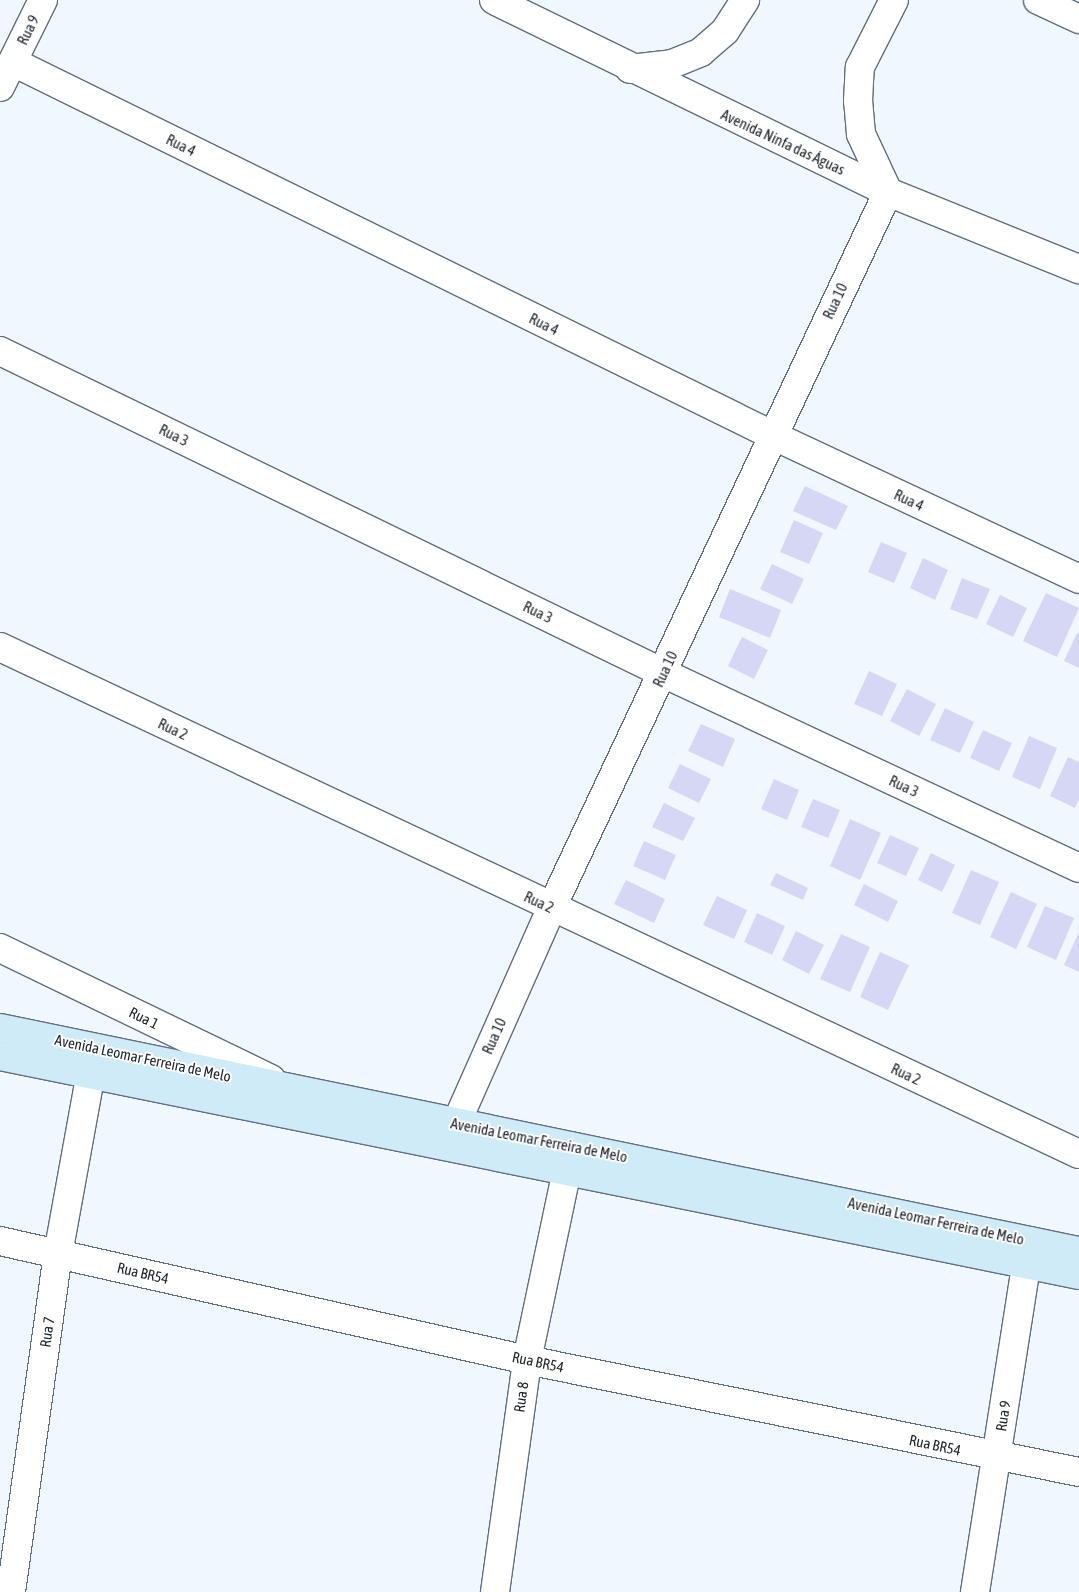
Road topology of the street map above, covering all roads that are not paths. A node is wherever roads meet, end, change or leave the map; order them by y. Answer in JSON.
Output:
{"nodes":[{"id":1,"x":43,"y":0,"type":"edge"},
{"id":2,"x":494,"y":0,"type":"edge"},
{"id":3,"x":745,"y":0,"type":"edge"},
{"id":4,"x":894,"y":0,"type":"edge"},
{"id":5,"x":1038,"y":0,"type":"edge"},
{"id":6,"x":1079,"y":19,"type":"edge"},
{"id":7,"x":13,"y":62,"type":"junction"},
{"id":8,"x":630,"y":70,"type":"junction"},
{"id":9,"x":0,"y":88,"type":"edge"},
{"id":10,"x":888,"y":192,"type":"junction"},
{"id":11,"x":1079,"y":269,"type":"edge"},
{"id":12,"x":0,"y":351,"type":"edge"},
{"id":13,"x":772,"y":435,"type":"junction"},
{"id":14,"x":1079,"y":579,"type":"edge"},
{"id":15,"x":0,"y":647,"type":"edge"},
{"id":16,"x":663,"y":673,"type":"junction"},
{"id":17,"x":1079,"y":868,"type":"edge"},
{"id":18,"x":552,"y":909,"type":"junction"},
{"id":19,"x":0,"y":948,"type":"edge"},
{"id":20,"x":0,"y":1028,"type":"edge"},
{"id":21,"x":0,"y":1056,"type":"edge"},
{"id":22,"x":91,"y":1073,"type":"junction"},
{"id":23,"x":288,"y":1088,"type":"junction"},
{"id":24,"x":450,"y":1135,"type":"junction"},
{"id":25,"x":572,"y":1146,"type":"junction"},
{"id":26,"x":1079,"y":1154,"type":"edge"},
{"id":27,"x":568,"y":1172,"type":"junction"},
{"id":28,"x":0,"y":1240,"type":"edge"},
{"id":29,"x":1079,"y":1251,"type":"edge"},
{"id":30,"x":1029,"y":1252,"type":"junction"},
{"id":31,"x":58,"y":1254,"type":"junction"},
{"id":32,"x":1079,"y":1275,"type":"edge"},
{"id":33,"x":526,"y":1360,"type":"junction"},
{"id":34,"x":996,"y":1458,"type":"junction"},
{"id":35,"x":1079,"y":1472,"type":"edge"},
{"id":36,"x":11,"y":1592,"type":"edge"},
{"id":37,"x":495,"y":1592,"type":"edge"},
{"id":38,"x":975,"y":1592,"type":"edge"}],
"edges":[{"from":1,"to":7,"type":"street","name":"Rua 9"},
{"from":2,"to":8,"type":"street","name":"Avenida Ninfa das Águas"},
{"from":3,"to":8,"type":"street"},
{"from":4,"to":10,"type":"street"},
{"from":5,"to":6,"type":"street"},
{"from":7,"to":9,"type":"street","name":"Rua 9"},
{"from":7,"to":13,"type":"street","name":"Rua 4"},
{"from":8,"to":10,"type":"street","name":"Avenida Ninfa das Águas"},
{"from":10,"to":11,"type":"street","name":"Avenida Ninfa das Águas"},
{"from":10,"to":13,"type":"street","name":"Rua 10"},
{"from":12,"to":16,"type":"street","name":"Rua 3"},
{"from":13,"to":14,"type":"street","name":"Rua 4"},
{"from":13,"to":16,"type":"street","name":"Rua 10"},
{"from":15,"to":18,"type":"street","name":"Rua 2"},
{"from":16,"to":17,"type":"street","name":"Rua 3"},
{"from":16,"to":18,"type":"street","name":"Rua 10"},
{"from":18,"to":24,"type":"street","name":"Rua 10"},
{"from":18,"to":26,"type":"street","name":"Rua 2"},
{"from":19,"to":23,"type":"street","name":"Rua 1"},
{"from":20,"to":23,"type":"street","name":"Avenida Leomar Ferreira de Melo"},
{"from":21,"to":22,"type":"street","name":"Avenida Leomar Ferreira de Melo"},
{"from":22,"to":24,"type":"street","name":"Avenida Leomar Ferreira de Melo"},
{"from":22,"to":31,"type":"street","name":"Rua 7"},
{"from":23,"to":24,"type":"street","name":"Avenida Leomar Ferreira de Melo"},
{"from":24,"to":25,"type":"street","name":"Avenida Leomar Ferreira de Melo"},
{"from":24,"to":27,"type":"street","name":"Avenida Leomar Ferreira de Melo"},
{"from":25,"to":27,"type":"street","name":"Rua 8"},
{"from":25,"to":30,"type":"street","name":"Avenida Leomar Ferreira de Melo"},
{"from":27,"to":30,"type":"street","name":"Avenida Leomar Ferreira de Melo"},
{"from":27,"to":33,"type":"street","name":"Rua 8"},
{"from":28,"to":31,"type":"street","name":"Rua BR54"},
{"from":29,"to":30,"type":"street","name":"Avenida Leomar Ferreira de Melo"},
{"from":30,"to":32,"type":"street","name":"Avenida Leomar Ferreira de Melo"},
{"from":30,"to":34,"type":"street","name":"Rua 9"},
{"from":31,"to":33,"type":"street","name":"Rua BR54"},
{"from":31,"to":36,"type":"street","name":"Rua 7"},
{"from":33,"to":34,"type":"street","name":"Rua BR54"},
{"from":33,"to":37,"type":"street","name":"Rua 8"},
{"from":34,"to":35,"type":"street","name":"Rua BR54"},
{"from":34,"to":38,"type":"street","name":"Rua 9"}]}
